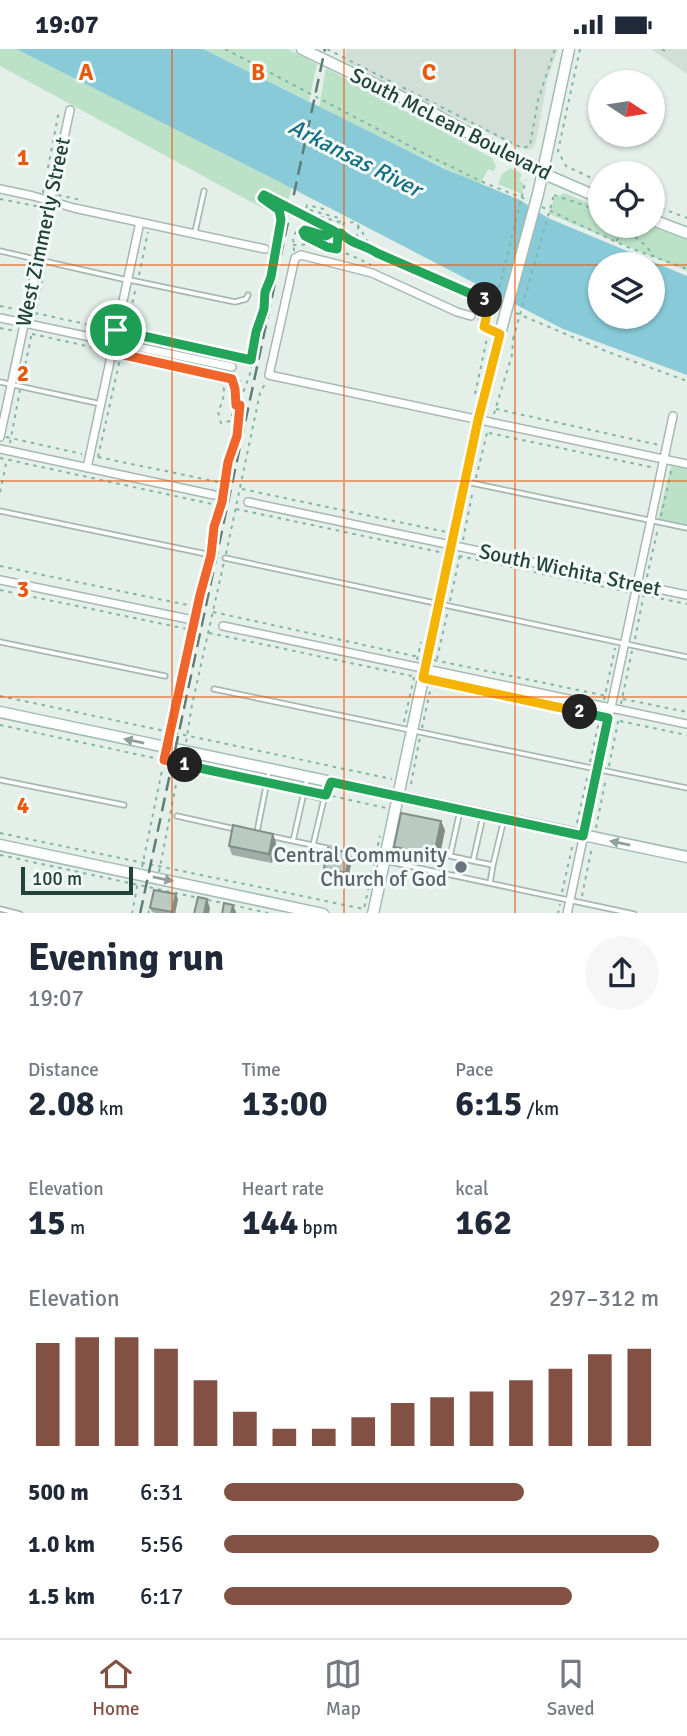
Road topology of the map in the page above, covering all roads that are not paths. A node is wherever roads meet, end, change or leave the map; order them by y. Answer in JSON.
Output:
{"nodes":[{"id":1,"x":302,"y":49,"type":"edge"},
{"id":2,"x":569,"y":49,"type":"edge"},
{"id":3,"x":70,"y":110,"type":"dead end"},
{"id":4,"x":542,"y":173,"type":"junction"},
{"id":5,"x":0,"y":189,"type":"edge"},
{"id":6,"x":204,"y":191,"type":"dead end"},
{"id":7,"x":588,"y":193,"type":"edge"},
{"id":8,"x":50,"y":197,"type":"junction"},
{"id":9,"x":140,"y":222,"type":"junction"},
{"id":10,"x":665,"y":225,"type":"edge"},
{"id":11,"x":687,"y":233,"type":"edge"},
{"id":12,"x":195,"y":234,"type":"junction"},
{"id":13,"x":265,"y":249,"type":"dead end"},
{"id":14,"x":0,"y":251,"type":"edge"},
{"id":15,"x":36,"y":260,"type":"junction"},
{"id":16,"x":127,"y":280,"type":"junction"},
{"id":17,"x":248,"y":295,"type":"dead end"},
{"id":18,"x":471,"y":316,"type":"road end"},
{"id":19,"x":0,"y":318,"type":"edge"},
{"id":20,"x":23,"y":323,"type":"junction"},
{"id":21,"x":113,"y":342,"type":"junction"},
{"id":22,"x":232,"y":367,"type":"dead end"},
{"id":23,"x":0,"y":382,"type":"edge"},
{"id":24,"x":10,"y":384,"type":"junction"},
{"id":25,"x":101,"y":404,"type":"junction"},
{"id":26,"x":673,"y":416,"type":"dead end"},
{"id":27,"x":478,"y":420,"type":"junction"},
{"id":28,"x":0,"y":437,"type":"edge"},
{"id":29,"x":5,"y":453,"type":"edge"},
{"id":30,"x":668,"y":460,"type":"junction"},
{"id":31,"x":687,"y":464,"type":"edge"},
{"id":32,"x":88,"y":468,"type":"junction"},
{"id":33,"x":470,"y":482,"type":"junction"},
{"id":34,"x":214,"y":495,"type":"dead end"},
{"id":35,"x":248,"y":502,"type":"dead end"},
{"id":36,"x":0,"y":511,"type":"edge"},
{"id":37,"x":655,"y":521,"type":"junction"},
{"id":38,"x":687,"y":528,"type":"edge"},
{"id":39,"x":455,"y":547,"type":"junction"},
{"id":40,"x":211,"y":555,"type":"road end"},
{"id":41,"x":225,"y":558,"type":"road end"},
{"id":42,"x":0,"y":580,"type":"edge"},
{"id":43,"x":641,"y":590,"type":"junction"},
{"id":44,"x":687,"y":595,"type":"edge"},
{"id":45,"x":444,"y":605,"type":"junction"},
{"id":46,"x":188,"y":619,"type":"dead end"},
{"id":47,"x":223,"y":626,"type":"dead end"},
{"id":48,"x":0,"y":642,"type":"edge"},
{"id":49,"x":629,"y":645,"type":"junction"},
{"id":50,"x":687,"y":657,"type":"edge"},
{"id":51,"x":425,"y":669,"type":"junction"},
{"id":52,"x":165,"y":676,"type":"dead end"},
{"id":53,"x":214,"y":689,"type":"dead end"},
{"id":54,"x":611,"y":708,"type":"junction"},
{"id":55,"x":0,"y":712,"type":"edge"},
{"id":56,"x":687,"y":724,"type":"edge"},
{"id":57,"x":412,"y":732,"type":"junction"},
{"id":58,"x":270,"y":769,"type":"junction"},
{"id":59,"x":597,"y":769,"type":"junction"},
{"id":60,"x":308,"y":777,"type":"junction"},
{"id":61,"x":0,"y":780,"type":"edge"},
{"id":62,"x":331,"y":782,"type":"junction"},
{"id":63,"x":687,"y":788,"type":"edge"},
{"id":64,"x":304,"y":792,"type":"junction"},
{"id":65,"x":399,"y":796,"type":"junction"},
{"id":66,"x":325,"y":797,"type":"junction"},
{"id":67,"x":124,"y":805,"type":"dead end"},
{"id":68,"x":460,"y":810,"type":"junction"},
{"id":69,"x":483,"y":814,"type":"junction"},
{"id":70,"x":177,"y":816,"type":"dead end"},
{"id":71,"x":504,"y":819,"type":"junction"},
{"id":72,"x":244,"y":830,"type":"edge"},
{"id":73,"x":589,"y":837,"type":"junction"},
{"id":74,"x":293,"y":841,"type":"junction"},
{"id":75,"x":0,"y":845,"type":"edge"},
{"id":76,"x":313,"y":845,"type":"junction"},
{"id":77,"x":687,"y":857,"type":"edge"},
{"id":78,"x":461,"y":858,"type":"junction"},
{"id":79,"x":380,"y":861,"type":"junction"},
{"id":80,"x":473,"y":861,"type":"junction"},
{"id":81,"x":494,"y":865,"type":"junction"},
{"id":82,"x":456,"y":876,"type":"junction"},
{"id":83,"x":490,"y":883,"type":"junction"},
{"id":84,"x":570,"y":900,"type":"junction"},
{"id":85,"x":0,"y":909,"type":"edge"},
{"id":86,"x":20,"y":913,"type":"edge"},
{"id":87,"x":323,"y":913,"type":"edge"},
{"id":88,"x":373,"y":913,"type":"edge"},
{"id":89,"x":567,"y":913,"type":"edge"},
{"id":90,"x":634,"y":913,"type":"edge"}],
"edges":[{"from":1,"to":4,"type":"street","name":"South McLean Boulevard"},
{"from":2,"to":4,"type":"street"},
{"from":3,"to":8,"type":"street","name":"West Zimmerly Street"},
{"from":4,"to":7,"type":"street","name":"South McLean Boulevard"},
{"from":4,"to":27,"type":"street","bridge":true},
{"from":5,"to":8,"type":"street"},
{"from":6,"to":12,"type":"lane"},
{"from":8,"to":9,"type":"street"},
{"from":8,"to":15,"type":"street","name":"West Zimmerly Street"},
{"from":9,"to":12,"type":"street"},
{"from":9,"to":16,"type":"street"},
{"from":10,"to":11,"type":"street"},
{"from":12,"to":13,"type":"street"},
{"from":14,"to":15,"type":"lane"},
{"from":15,"to":16,"type":"lane"},
{"from":15,"to":20,"type":"street","name":"West Zimmerly Street"},
{"from":16,"to":17,"type":"lane"},
{"from":16,"to":21,"type":"street"},
{"from":18,"to":27,"type":"street"},
{"from":19,"to":20,"type":"street"},
{"from":20,"to":21,"type":"street"},
{"from":20,"to":24,"type":"street","name":"West Zimmerly Street"},
{"from":21,"to":22,"type":"street"},
{"from":21,"to":25,"type":"street"},
{"from":23,"to":24,"type":"lane"},
{"from":24,"to":25,"type":"lane"},
{"from":24,"to":28,"type":"street","name":"West Zimmerly Street"},
{"from":25,"to":32,"type":"street"},
{"from":26,"to":30,"type":"street"},
{"from":27,"to":30,"type":"street"},
{"from":27,"to":33,"type":"street"},
{"from":29,"to":32,"type":"street"},
{"from":30,"to":31,"type":"street"},
{"from":30,"to":37,"type":"street"},
{"from":32,"to":34,"type":"street"},
{"from":33,"to":37,"type":"lane"},
{"from":33,"to":39,"type":"street"},
{"from":35,"to":39,"type":"street","name":"South Wichita Street"},
{"from":36,"to":40,"type":"lane"},
{"from":37,"to":38,"type":"lane"},
{"from":37,"to":43,"type":"street"},
{"from":39,"to":43,"type":"street","name":"South Wichita Street"},
{"from":39,"to":45,"type":"street"},
{"from":41,"to":45,"type":"lane"},
{"from":42,"to":46,"type":"street"},
{"from":43,"to":44,"type":"street","name":"South Wichita Street"},
{"from":43,"to":49,"type":"street"},
{"from":45,"to":49,"type":"lane"},
{"from":45,"to":51,"type":"street"},
{"from":47,"to":51,"type":"street"},
{"from":48,"to":52,"type":"lane"},
{"from":49,"to":50,"type":"lane"},
{"from":49,"to":54,"type":"street"},
{"from":51,"to":54,"type":"street"},
{"from":51,"to":57,"type":"street"},
{"from":53,"to":57,"type":"lane"},
{"from":54,"to":56,"type":"street"},
{"from":54,"to":59,"type":"street"},
{"from":58,"to":55,"type":"street","one_way":true},
{"from":57,"to":59,"type":"lane"},
{"from":57,"to":65,"type":"street"},
{"from":58,"to":60,"type":"street"},
{"from":58,"to":74,"type":"lane"},
{"from":59,"to":63,"type":"lane"},
{"from":59,"to":73,"type":"street"},
{"from":60,"to":62,"type":"street"},
{"from":60,"to":64,"type":"lane"},
{"from":61,"to":67,"type":"lane"},
{"from":62,"to":65,"type":"street"},
{"from":62,"to":66,"type":"lane"},
{"from":64,"to":66,"type":"lane"},
{"from":64,"to":74,"type":"lane"},
{"from":65,"to":68,"type":"street"},
{"from":65,"to":79,"type":"street"},
{"from":66,"to":76,"type":"lane"},
{"from":68,"to":69,"type":"street"},
{"from":68,"to":78,"type":"lane"},
{"from":69,"to":71,"type":"street"},
{"from":69,"to":80,"type":"lane"},
{"from":70,"to":72,"type":"lane"},
{"from":71,"to":73,"type":"street"},
{"from":71,"to":81,"type":"lane"},
{"from":77,"to":73,"type":"street","one_way":true},
{"from":73,"to":84,"type":"street"},
{"from":74,"to":76,"type":"lane"},
{"from":75,"to":87,"type":"street","one_way":true},
{"from":76,"to":79,"type":"lane"},
{"from":78,"to":80,"type":"lane"},
{"from":78,"to":82,"type":"lane"},
{"from":79,"to":82,"type":"lane"},
{"from":79,"to":88,"type":"street"},
{"from":80,"to":81,"type":"lane"},
{"from":81,"to":83,"type":"lane"},
{"from":82,"to":83,"type":"lane"},
{"from":83,"to":84,"type":"lane"},
{"from":84,"to":89,"type":"street"},
{"from":84,"to":90,"type":"lane"},
{"from":85,"to":86,"type":"lane"}]}
